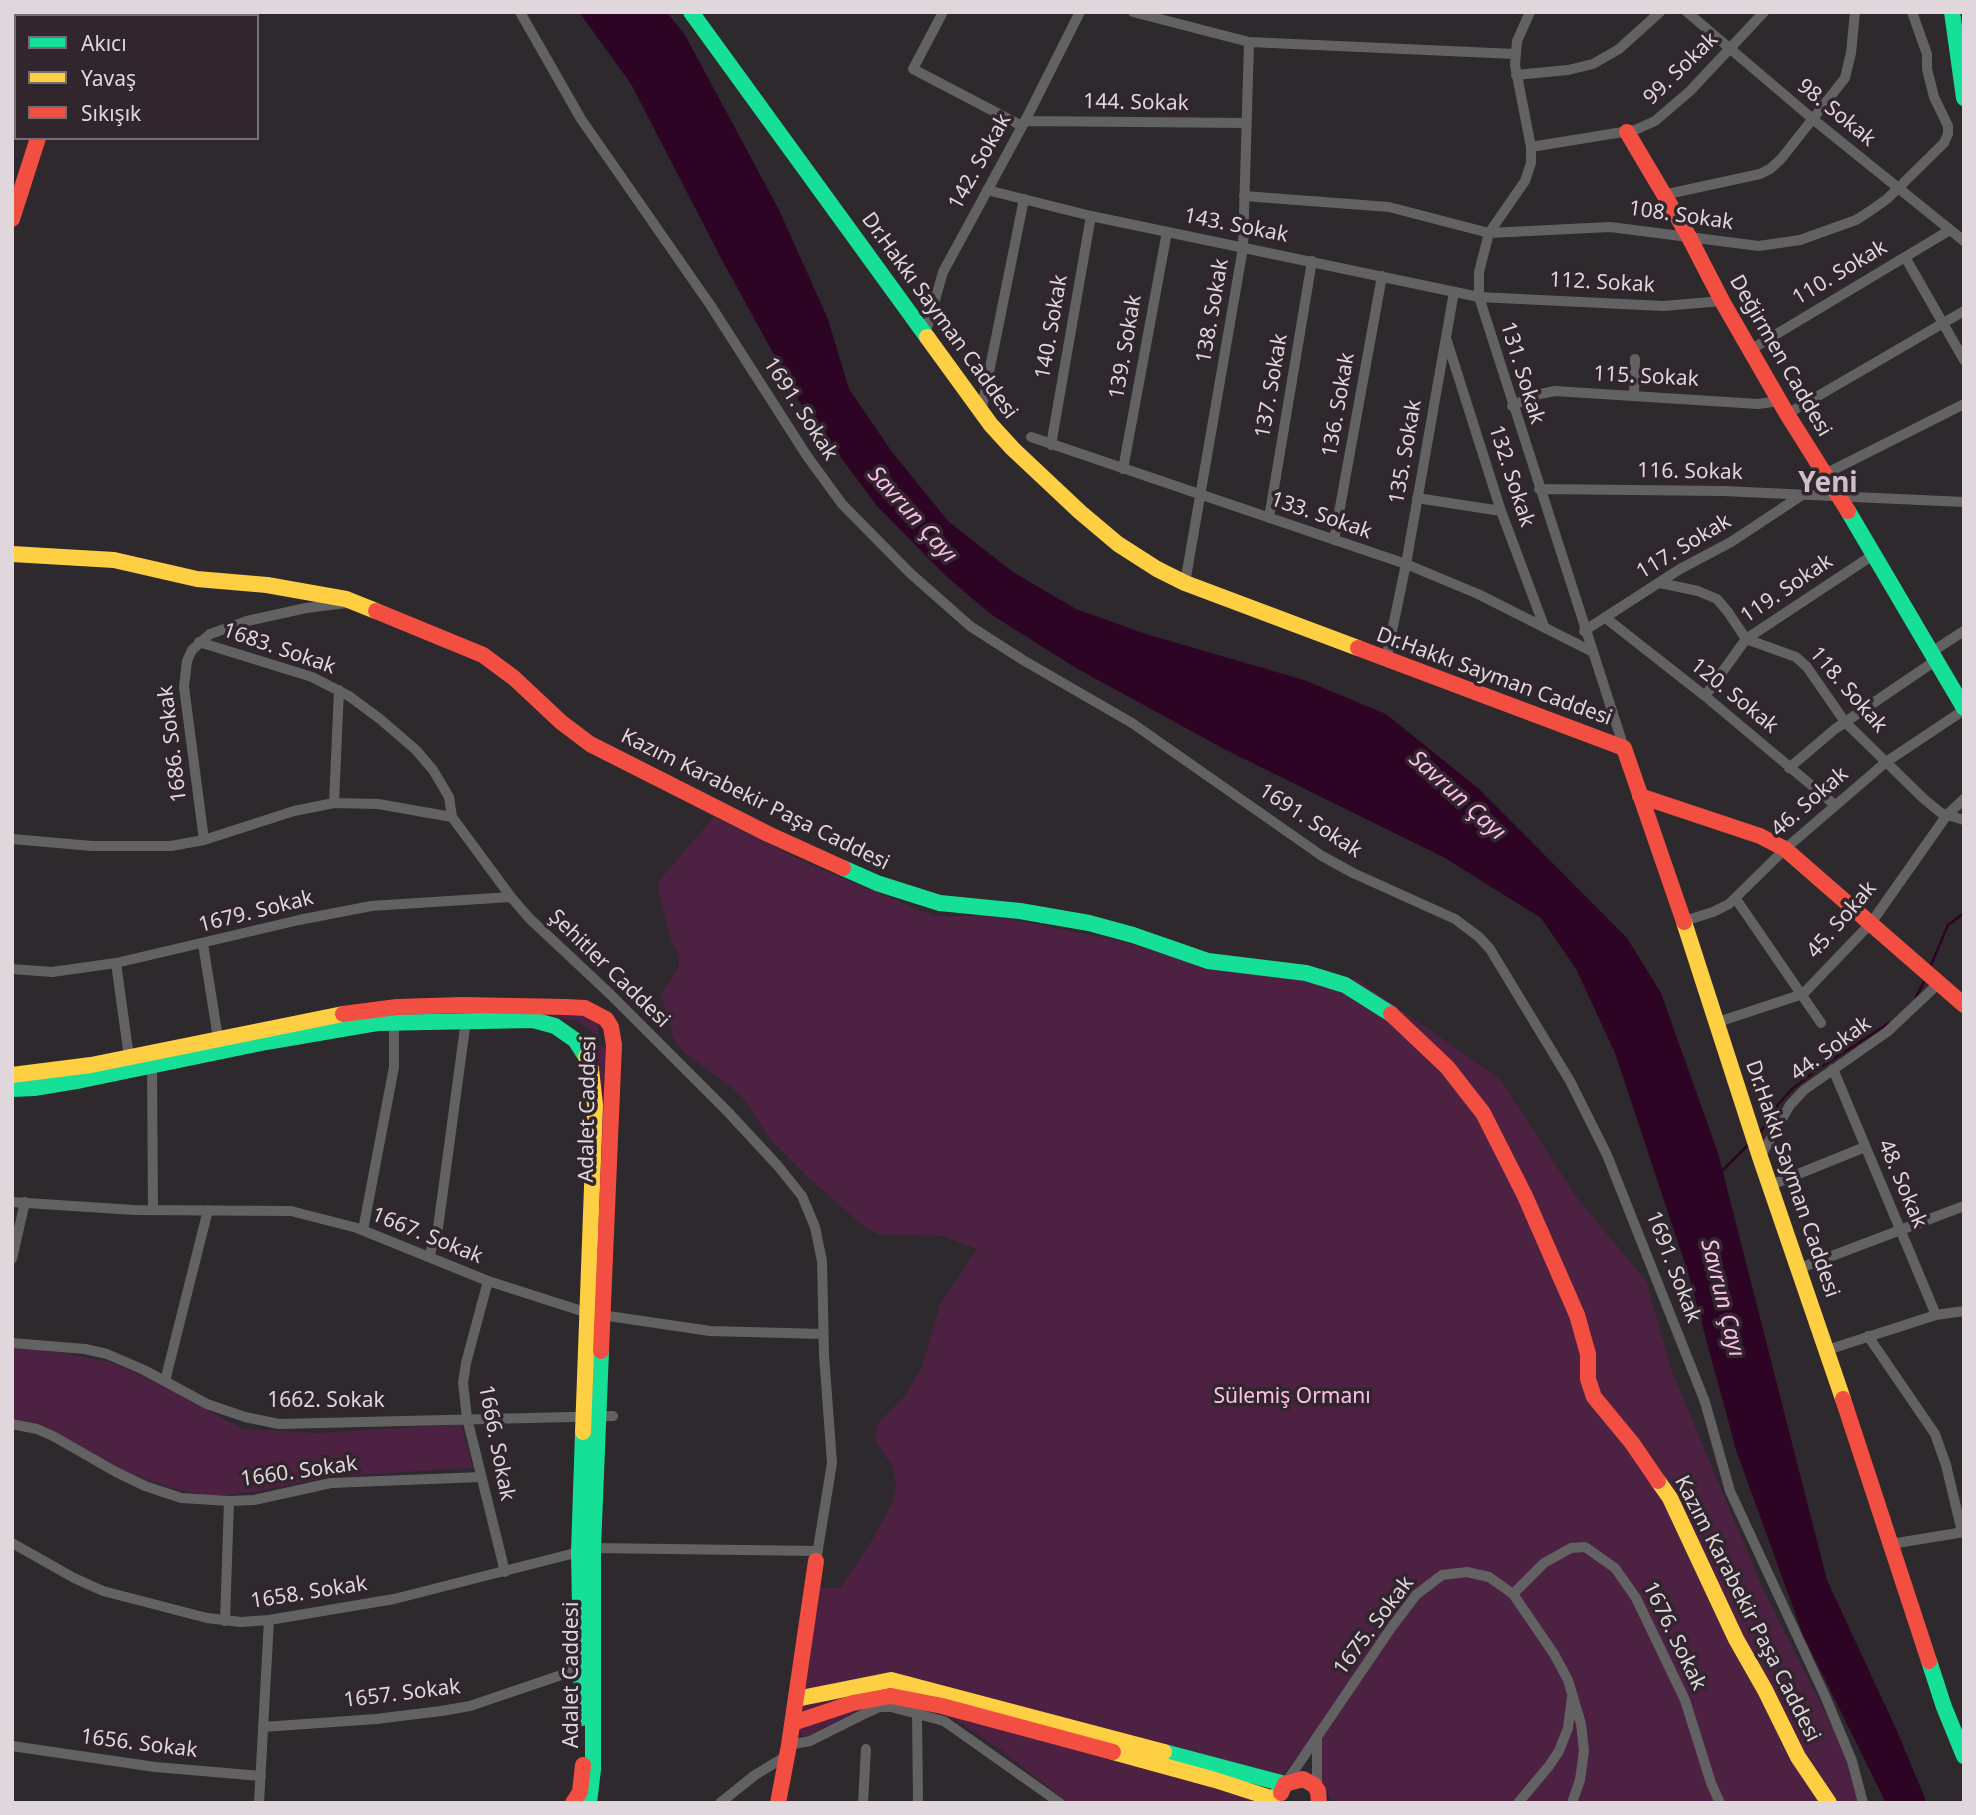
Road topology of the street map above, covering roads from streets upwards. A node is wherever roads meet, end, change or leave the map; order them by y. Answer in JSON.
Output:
{"nodes":[{"id":1,"x":520,"y":12,"type":"edge"},
{"id":2,"x":691,"y":12,"type":"edge"},
{"id":3,"x":943,"y":12,"type":"edge"},
{"id":4,"x":1080,"y":12,"type":"edge"},
{"id":5,"x":1133,"y":12,"type":"edge"},
{"id":6,"x":1530,"y":12,"type":"edge"},
{"id":7,"x":1660,"y":12,"type":"edge"},
{"id":8,"x":1687,"y":12,"type":"edge"},
{"id":9,"x":1764,"y":12,"type":"edge"},
{"id":10,"x":1855,"y":12,"type":"edge"},
{"id":11,"x":1912,"y":12,"type":"edge"},
{"id":12,"x":1952,"y":12,"type":"edge"},
{"id":13,"x":1249,"y":42,"type":"junction"},
{"id":14,"x":1730,"y":50,"type":"junction"},
{"id":15,"x":1515,"y":54,"type":"junction"},
{"id":16,"x":1516,"y":75,"type":"junction"},
{"id":17,"x":1964,"y":98,"type":"edge"},
{"id":18,"x":1814,"y":120,"type":"junction"},
{"id":19,"x":1024,"y":124,"type":"junction"},
{"id":20,"x":1246,"y":124,"type":"junction"},
{"id":21,"x":1627,"y":132,"type":"junction"},
{"id":22,"x":37,"y":140,"type":"edge"},
{"id":23,"x":1531,"y":147,"type":"junction"},
{"id":24,"x":1897,"y":188,"type":"junction"},
{"id":25,"x":987,"y":190,"type":"junction"},
{"id":26,"x":1664,"y":195,"type":"junction"},
{"id":27,"x":1244,"y":196,"type":"junction"},
{"id":28,"x":1024,"y":199,"type":"junction"},
{"id":29,"x":1091,"y":216,"type":"junction"},
{"id":30,"x":12,"y":219,"type":"edge"},
{"id":31,"x":1950,"y":230,"type":"junction"},
{"id":32,"x":1167,"y":232,"type":"junction"},
{"id":33,"x":1489,"y":233,"type":"junction"},
{"id":34,"x":1688,"y":235,"type":"junction"},
{"id":35,"x":1964,"y":241,"type":"edge"},
{"id":36,"x":1243,"y":248,"type":"junction"},
{"id":37,"x":1905,"y":257,"type":"junction"},
{"id":38,"x":1312,"y":261,"type":"junction"},
{"id":39,"x":1382,"y":276,"type":"junction"},
{"id":40,"x":1454,"y":292,"type":"junction"},
{"id":41,"x":1479,"y":297,"type":"junction"},
{"id":42,"x":1722,"y":301,"type":"junction"},
{"id":43,"x":1964,"y":311,"type":"edge"},
{"id":44,"x":1943,"y":323,"type":"junction"},
{"id":45,"x":925,"y":335,"type":"junction"},
{"id":46,"x":1446,"y":337,"type":"junction"},
{"id":47,"x":1749,"y":350,"type":"junction"},
{"id":48,"x":1635,"y":359,"type":"dead end"},
{"id":49,"x":1964,"y":360,"type":"edge"},
{"id":50,"x":1634,"y":395,"type":"junction"},
{"id":51,"x":1964,"y":404,"type":"edge"},
{"id":52,"x":1512,"y":406,"type":"junction"},
{"id":53,"x":1783,"y":407,"type":"junction"},
{"id":54,"x":981,"y":413,"type":"junction"},
{"id":55,"x":1031,"y":437,"type":"dead end"},
{"id":56,"x":1051,"y":445,"type":"junction"},
{"id":57,"x":1123,"y":469,"type":"junction"},
{"id":58,"x":1825,"y":474,"type":"junction"},
{"id":59,"x":1539,"y":489,"type":"junction"},
{"id":60,"x":1200,"y":494,"type":"junction"},
{"id":61,"x":1802,"y":495,"type":"junction"},
{"id":62,"x":1839,"y":496,"type":"junction"},
{"id":63,"x":1417,"y":498,"type":"junction"},
{"id":64,"x":1964,"y":502,"type":"edge"},
{"id":65,"x":1501,"y":511,"type":"junction"},
{"id":66,"x":1269,"y":518,"type":"junction"},
{"id":67,"x":1334,"y":540,"type":"junction"},
{"id":68,"x":12,"y":554,"type":"edge"},
{"id":69,"x":1873,"y":555,"type":"junction"},
{"id":70,"x":1406,"y":564,"type":"junction"},
{"id":71,"x":1185,"y":583,"type":"junction"},
{"id":72,"x":1660,"y":583,"type":"junction"},
{"id":73,"x":355,"y":602,"type":"junction"},
{"id":74,"x":1606,"y":619,"type":"junction"},
{"id":75,"x":1544,"y":626,"type":"junction"},
{"id":76,"x":1964,"y":631,"type":"edge"},
{"id":77,"x":1584,"y":632,"type":"junction"},
{"id":78,"x":1746,"y":639,"type":"junction"},
{"id":79,"x":199,"y":642,"type":"junction"},
{"id":80,"x":1591,"y":651,"type":"junction"},
{"id":81,"x":1933,"y":657,"type":"junction"},
{"id":82,"x":1386,"y":660,"type":"junction"},
{"id":83,"x":339,"y":690,"type":"junction"},
{"id":84,"x":1705,"y":696,"type":"junction"},
{"id":85,"x":1964,"y":709,"type":"edge"},
{"id":86,"x":1845,"y":722,"type":"junction"},
{"id":87,"x":1624,"y":748,"type":"junction"},
{"id":88,"x":1886,"y":762,"type":"junction"},
{"id":89,"x":1790,"y":768,"type":"junction"},
{"id":90,"x":1640,"y":796,"type":"junction"},
{"id":91,"x":1964,"y":799,"type":"edge"},
{"id":92,"x":334,"y":803,"type":"junction"},
{"id":93,"x":1835,"y":805,"type":"junction"},
{"id":94,"x":1947,"y":815,"type":"junction"},
{"id":95,"x":453,"y":817,"type":"junction"},
{"id":96,"x":1964,"y":820,"type":"edge"},
{"id":97,"x":12,"y":839,"type":"edge"},
{"id":98,"x":204,"y":840,"type":"junction"},
{"id":99,"x":1785,"y":849,"type":"junction"},
{"id":100,"x":511,"y":897,"type":"junction"},
{"id":101,"x":1736,"y":899,"type":"junction"},
{"id":102,"x":1684,"y":921,"type":"junction"},
{"id":103,"x":1871,"y":923,"type":"junction"},
{"id":104,"x":203,"y":944,"type":"junction"},
{"id":105,"x":116,"y":963,"type":"junction"},
{"id":106,"x":12,"y":969,"type":"edge"},
{"id":107,"x":1938,"y":984,"type":"junction"},
{"id":108,"x":1803,"y":994,"type":"junction"},
{"id":109,"x":1964,"y":1005,"type":"edge"},
{"id":110,"x":466,"y":1020,"type":"junction"},
{"id":111,"x":394,"y":1022,"type":"junction"},
{"id":112,"x":1718,"y":1022,"type":"junction"},
{"id":113,"x":1821,"y":1023,"type":"dead end"},
{"id":114,"x":218,"y":1038,"type":"junction"},
{"id":115,"x":128,"y":1057,"type":"junction"},
{"id":116,"x":152,"y":1065,"type":"junction"},
{"id":117,"x":1833,"y":1069,"type":"junction"},
{"id":118,"x":12,"y":1075,"type":"edge"},
{"id":119,"x":12,"y":1089,"type":"edge"},
{"id":120,"x":1865,"y":1147,"type":"junction"},
{"id":121,"x":1760,"y":1157,"type":"junction"},
{"id":122,"x":1771,"y":1185,"type":"junction"},
{"id":123,"x":12,"y":1202,"type":"edge"},
{"id":124,"x":25,"y":1202,"type":"junction"},
{"id":125,"x":1964,"y":1206,"type":"edge"},
{"id":126,"x":153,"y":1210,"type":"junction"},
{"id":127,"x":208,"y":1210,"type":"junction"},
{"id":128,"x":1899,"y":1228,"type":"junction"},
{"id":129,"x":363,"y":1230,"type":"junction"},
{"id":130,"x":429,"y":1257,"type":"junction"},
{"id":131,"x":12,"y":1259,"type":"edge"},
{"id":132,"x":1800,"y":1268,"type":"junction"},
{"id":133,"x":488,"y":1281,"type":"junction"},
{"id":134,"x":1964,"y":1311,"type":"edge"},
{"id":135,"x":595,"y":1315,"type":"junction"},
{"id":136,"x":1936,"y":1315,"type":"junction"},
{"id":137,"x":823,"y":1334,"type":"junction"},
{"id":138,"x":1868,"y":1336,"type":"junction"},
{"id":139,"x":12,"y":1343,"type":"edge"},
{"id":140,"x":1827,"y":1350,"type":"junction"},
{"id":141,"x":165,"y":1381,"type":"junction"},
{"id":142,"x":598,"y":1416,"type":"junction"},
{"id":143,"x":467,"y":1418,"type":"junction"},
{"id":144,"x":12,"y":1424,"type":"edge"},
{"id":145,"x":481,"y":1477,"type":"junction"},
{"id":146,"x":229,"y":1501,"type":"junction"},
{"id":147,"x":1963,"y":1532,"type":"edge"},
{"id":148,"x":12,"y":1543,"type":"edge"},
{"id":149,"x":1891,"y":1544,"type":"junction"},
{"id":150,"x":586,"y":1550,"type":"junction"},
{"id":151,"x":817,"y":1556,"type":"junction"},
{"id":152,"x":505,"y":1572,"type":"junction"},
{"id":153,"x":1513,"y":1594,"type":"junction"},
{"id":154,"x":269,"y":1620,"type":"junction"},
{"id":155,"x":225,"y":1621,"type":"junction"},
{"id":156,"x":582,"y":1668,"type":"junction"},
{"id":157,"x":1572,"y":1690,"type":"junction"},
{"id":158,"x":796,"y":1699,"type":"junction"},
{"id":159,"x":917,"y":1712,"type":"junction"},
{"id":160,"x":793,"y":1723,"type":"junction"},
{"id":161,"x":263,"y":1727,"type":"junction"},
{"id":162,"x":1317,"y":1739,"type":"junction"},
{"id":163,"x":12,"y":1746,"type":"edge"},
{"id":164,"x":866,"y":1749,"type":"dead end"},
{"id":165,"x":788,"y":1750,"type":"junction"},
{"id":166,"x":1964,"y":1756,"type":"edge"},
{"id":167,"x":261,"y":1776,"type":"junction"},
{"id":168,"x":1285,"y":1784,"type":"junction"},
{"id":169,"x":1318,"y":1796,"type":"edge"},
{"id":170,"x":1275,"y":1802,"type":"edge"},
{"id":171,"x":259,"y":1803,"type":"edge"},
{"id":172,"x":573,"y":1803,"type":"edge"},
{"id":173,"x":589,"y":1803,"type":"edge"},
{"id":174,"x":720,"y":1803,"type":"edge"},
{"id":175,"x":778,"y":1803,"type":"edge"},
{"id":176,"x":863,"y":1803,"type":"edge"},
{"id":177,"x":918,"y":1803,"type":"edge"},
{"id":178,"x":1060,"y":1803,"type":"edge"},
{"id":179,"x":1330,"y":1803,"type":"edge"},
{"id":180,"x":1518,"y":1803,"type":"edge"},
{"id":181,"x":1572,"y":1803,"type":"edge"},
{"id":182,"x":1720,"y":1803,"type":"edge"},
{"id":183,"x":1829,"y":1803,"type":"edge"},
{"id":184,"x":1863,"y":1803,"type":"edge"}],
"edges":[{"from":1,"to":184,"type":"street","name":"1691. Sokak"},
{"from":2,"to":45,"type":"street","name":"Dr.Hakkı Sayman Caddesi"},
{"from":3,"to":19,"type":"street","name":"144. Sokak"},
{"from":4,"to":19,"type":"street","name":"142. Sokak"},
{"from":5,"to":13,"type":"street"},
{"from":6,"to":15,"type":"street","name":"131. Sokak"},
{"from":7,"to":16,"type":"street"},
{"from":8,"to":14,"type":"street","name":"98. Sokak"},
{"from":9,"to":14,"type":"street","name":"99. Sokak"},
{"from":10,"to":18,"type":"street"},
{"from":11,"to":24,"type":"street","name":"108. Sokak"},
{"from":12,"to":17,"type":"street"},
{"from":13,"to":15,"type":"street"},
{"from":13,"to":20,"type":"street","name":"138. Sokak"},
{"from":14,"to":18,"type":"street","name":"98. Sokak"},
{"from":14,"to":21,"type":"street","name":"99. Sokak"},
{"from":15,"to":16,"type":"street","name":"131. Sokak"},
{"from":16,"to":23,"type":"street","name":"131. Sokak"},
{"from":18,"to":24,"type":"street","name":"98. Sokak"},
{"from":18,"to":26,"type":"street"},
{"from":19,"to":20,"type":"street","name":"144. Sokak"},
{"from":19,"to":25,"type":"street","name":"142. Sokak"},
{"from":20,"to":27,"type":"street","name":"138. Sokak"},
{"from":21,"to":23,"type":"street","name":"99. Sokak"},
{"from":21,"to":26,"type":"street","name":"Değirmen Caddesi"},
{"from":22,"to":30,"type":"street"},
{"from":23,"to":33,"type":"street","name":"131. Sokak"},
{"from":24,"to":31,"type":"street","name":"98. Sokak"},
{"from":24,"to":34,"type":"street","name":"108. Sokak"},
{"from":25,"to":28,"type":"street","name":"143. Sokak"},
{"from":25,"to":45,"type":"street","name":"142. Sokak"},
{"from":26,"to":34,"type":"street","name":"Değirmen Caddesi"},
{"from":27,"to":33,"type":"street","name":"108. Sokak"},
{"from":27,"to":36,"type":"street","name":"138. Sokak"},
{"from":28,"to":29,"type":"street","name":"143. Sokak"},
{"from":28,"to":54,"type":"street"},
{"from":29,"to":32,"type":"street","name":"143. Sokak"},
{"from":29,"to":56,"type":"street","name":"140. Sokak"},
{"from":31,"to":35,"type":"street","name":"98. Sokak"},
{"from":31,"to":37,"type":"street","name":"110. Sokak"},
{"from":32,"to":36,"type":"street","name":"143. Sokak"},
{"from":32,"to":57,"type":"street","name":"139. Sokak"},
{"from":33,"to":34,"type":"street","name":"108. Sokak"},
{"from":33,"to":41,"type":"street","name":"131. Sokak"},
{"from":34,"to":42,"type":"street","name":"Değirmen Caddesi"},
{"from":36,"to":38,"type":"street","name":"143. Sokak"},
{"from":36,"to":60,"type":"street","name":"138. Sokak"},
{"from":37,"to":44,"type":"street"},
{"from":37,"to":47,"type":"street","name":"110. Sokak"},
{"from":38,"to":39,"type":"street","name":"143. Sokak"},
{"from":38,"to":66,"type":"street","name":"137. Sokak"},
{"from":39,"to":40,"type":"street","name":"143. Sokak"},
{"from":39,"to":67,"type":"street","name":"136. Sokak"},
{"from":40,"to":41,"type":"street","name":"143. Sokak"},
{"from":40,"to":46,"type":"street","name":"135. Sokak"},
{"from":41,"to":42,"type":"street","name":"112. Sokak"},
{"from":41,"to":52,"type":"street","name":"131. Sokak"},
{"from":42,"to":47,"type":"street","name":"Değirmen Caddesi"},
{"from":43,"to":44,"type":"street"},
{"from":44,"to":49,"type":"street"},
{"from":44,"to":53,"type":"street"},
{"from":45,"to":54,"type":"street","name":"Dr.Hakkı Sayman Caddesi"},
{"from":46,"to":63,"type":"street","name":"135. Sokak"},
{"from":46,"to":65,"type":"street","name":"132. Sokak"},
{"from":47,"to":53,"type":"street","name":"Değirmen Caddesi"},
{"from":48,"to":50,"type":"street"},
{"from":50,"to":52,"type":"street","name":"115. Sokak"},
{"from":50,"to":53,"type":"street","name":"115. Sokak"},
{"from":51,"to":58,"type":"street"},
{"from":52,"to":59,"type":"street","name":"131. Sokak"},
{"from":53,"to":58,"type":"street","name":"Değirmen Caddesi"},
{"from":54,"to":71,"type":"street","name":"Dr.Hakkı Sayman Caddesi"},
{"from":55,"to":56,"type":"street","name":"133. Sokak"},
{"from":56,"to":57,"type":"street","name":"133. Sokak"},
{"from":57,"to":60,"type":"street","name":"133. Sokak"},
{"from":58,"to":62,"type":"street","name":"Değirmen Caddesi"},
{"from":59,"to":61,"type":"street","name":"116. Sokak"},
{"from":59,"to":77,"type":"street","name":"131. Sokak"},
{"from":60,"to":66,"type":"street","name":"133. Sokak"},
{"from":60,"to":71,"type":"street","name":"138. Sokak"},
{"from":61,"to":62,"type":"street","name":"116. Sokak"},
{"from":61,"to":72,"type":"street","name":"117. Sokak"},
{"from":62,"to":64,"type":"street","name":"116. Sokak"},
{"from":62,"to":69,"type":"street","name":"Değirmen Caddesi"},
{"from":63,"to":65,"type":"street"},
{"from":63,"to":70,"type":"street","name":"135. Sokak"},
{"from":65,"to":75,"type":"street","name":"132. Sokak"},
{"from":66,"to":67,"type":"street","name":"133. Sokak"},
{"from":67,"to":70,"type":"street","name":"133. Sokak"},
{"from":68,"to":73,"type":"street","name":"Kazım Karabekir Paşa Caddesi"},
{"from":69,"to":78,"type":"street","name":"119. Sokak"},
{"from":69,"to":81,"type":"street","name":"Değirmen Caddesi"},
{"from":70,"to":75,"type":"street","name":"133. Sokak"},
{"from":70,"to":82,"type":"street","name":"135. Sokak"},
{"from":71,"to":82,"type":"street","name":"Dr.Hakkı Sayman Caddesi"},
{"from":72,"to":74,"type":"street","name":"117. Sokak"},
{"from":72,"to":78,"type":"street"},
{"from":73,"to":79,"type":"street"},
{"from":73,"to":183,"type":"street","name":"Kazım Karabekir Paşa Caddesi"},
{"from":74,"to":77,"type":"street","name":"117. Sokak"},
{"from":74,"to":84,"type":"street","name":"120. Sokak"},
{"from":75,"to":80,"type":"street","name":"133. Sokak"},
{"from":76,"to":81,"type":"street"},
{"from":77,"to":80,"type":"street","name":"131. Sokak"},
{"from":78,"to":84,"type":"street","name":"119. Sokak"},
{"from":78,"to":86,"type":"street","name":"118. Sokak"},
{"from":79,"to":83,"type":"street","name":"1683. Sokak"},
{"from":79,"to":98,"type":"street","name":"1686. Sokak"},
{"from":80,"to":87,"type":"street","name":"131. Sokak"},
{"from":81,"to":85,"type":"street","name":"Değirmen Caddesi"},
{"from":81,"to":86,"type":"street"},
{"from":82,"to":87,"type":"street","name":"Dr.Hakkı Sayman Caddesi"},
{"from":83,"to":92,"type":"street"},
{"from":83,"to":95,"type":"street","name":"1683. Sokak"},
{"from":84,"to":89,"type":"street","name":"120. Sokak"},
{"from":85,"to":88,"type":"street","name":"46. Sokak"},
{"from":86,"to":88,"type":"street","name":"118. Sokak"},
{"from":86,"to":89,"type":"street"},
{"from":87,"to":90,"type":"street","name":"Dr.Hakkı Sayman Caddesi"},
{"from":88,"to":93,"type":"street","name":"46. Sokak"},
{"from":88,"to":94,"type":"street","name":"118. Sokak"},
{"from":89,"to":93,"type":"street","name":"120. Sokak"},
{"from":90,"to":99,"type":"street"},
{"from":90,"to":102,"type":"street","name":"Dr.Hakkı Sayman Caddesi"},
{"from":91,"to":94,"type":"street","name":"45. Sokak"},
{"from":92,"to":95,"type":"street"},
{"from":92,"to":98,"type":"street"},
{"from":93,"to":99,"type":"street","name":"46. Sokak"},
{"from":94,"to":96,"type":"street","name":"118. Sokak"},
{"from":94,"to":103,"type":"street","name":"45. Sokak"},
{"from":95,"to":100,"type":"street","name":"Şehitler Caddesi"},
{"from":97,"to":98,"type":"street"},
{"from":99,"to":101,"type":"street","name":"46. Sokak"},
{"from":99,"to":103,"type":"street"},
{"from":100,"to":104,"type":"street","name":"1679. Sokak"},
{"from":100,"to":137,"type":"street","name":"Şehitler Caddesi"},
{"from":101,"to":102,"type":"street","name":"46. Sokak"},
{"from":101,"to":108,"type":"street"},
{"from":102,"to":112,"type":"street","name":"Dr.Hakkı Sayman Caddesi"},
{"from":103,"to":107,"type":"street"},
{"from":103,"to":108,"type":"street","name":"45. Sokak"},
{"from":104,"to":105,"type":"street","name":"1679. Sokak"},
{"from":104,"to":114,"type":"street"},
{"from":105,"to":106,"type":"street","name":"1679. Sokak"},
{"from":105,"to":115,"type":"street"},
{"from":107,"to":109,"type":"street"},
{"from":107,"to":117,"type":"street","name":"44. Sokak"},
{"from":108,"to":112,"type":"street","name":"45. Sokak"},
{"from":108,"to":113,"type":"street"},
{"from":110,"to":111,"type":"street"},
{"from":110,"to":130,"type":"street"},
{"from":110,"to":135,"type":"street"},
{"from":111,"to":116,"type":"street"},
{"from":111,"to":129,"type":"street"},
{"from":112,"to":121,"type":"street","name":"Dr.Hakkı Sayman Caddesi"},
{"from":114,"to":115,"type":"street","name":"Adalet Caddesi"},
{"from":114,"to":135,"type":"street","name":"Adalet Caddesi"},
{"from":115,"to":118,"type":"street","name":"Adalet Caddesi"},
{"from":116,"to":119,"type":"street"},
{"from":116,"to":126,"type":"street"},
{"from":117,"to":120,"type":"street","name":"48. Sokak"},
{"from":117,"to":121,"type":"street","name":"44. Sokak"},
{"from":120,"to":122,"type":"street"},
{"from":120,"to":128,"type":"street","name":"48. Sokak"},
{"from":121,"to":122,"type":"street","name":"Dr.Hakkı Sayman Caddesi"},
{"from":122,"to":132,"type":"street","name":"Dr.Hakkı Sayman Caddesi"},
{"from":123,"to":124,"type":"street","name":"1667. Sokak"},
{"from":124,"to":126,"type":"street","name":"1667. Sokak"},
{"from":124,"to":131,"type":"street"},
{"from":125,"to":128,"type":"street"},
{"from":126,"to":127,"type":"street","name":"1667. Sokak"},
{"from":127,"to":129,"type":"street","name":"1667. Sokak"},
{"from":127,"to":141,"type":"street"},
{"from":128,"to":132,"type":"street"},
{"from":128,"to":136,"type":"street","name":"48. Sokak"},
{"from":129,"to":130,"type":"street","name":"1667. Sokak"},
{"from":130,"to":133,"type":"street","name":"1667. Sokak"},
{"from":132,"to":140,"type":"street","name":"Dr.Hakkı Sayman Caddesi"},
{"from":133,"to":135,"type":"street","name":"1667. Sokak"},
{"from":133,"to":143,"type":"street","name":"1666. Sokak"},
{"from":134,"to":136,"type":"street"},
{"from":135,"to":137,"type":"street","name":"1667. Sokak"},
{"from":135,"to":142,"type":"street"},
{"from":136,"to":138,"type":"street"},
{"from":137,"to":151,"type":"street","name":"Şehitler Caddesi"},
{"from":138,"to":140,"type":"street"},
{"from":138,"to":147,"type":"street"},
{"from":139,"to":141,"type":"street","name":"1662. Sokak"},
{"from":140,"to":149,"type":"street","name":"Dr.Hakkı Sayman Caddesi"},
{"from":141,"to":143,"type":"street","name":"1662. Sokak"},
{"from":142,"to":143,"type":"street","name":"1662. Sokak"},
{"from":142,"to":150,"type":"street"},
{"from":143,"to":145,"type":"street","name":"1666. Sokak"},
{"from":144,"to":146,"type":"street","name":"1660. Sokak"},
{"from":145,"to":146,"type":"street","name":"1660. Sokak"},
{"from":145,"to":152,"type":"street","name":"1666. Sokak"},
{"from":146,"to":155,"type":"street"},
{"from":147,"to":149,"type":"street"},
{"from":148,"to":155,"type":"street","name":"1658. Sokak"},
{"from":149,"to":166,"type":"street","name":"Dr.Hakkı Sayman Caddesi"},
{"from":150,"to":151,"type":"street","name":"1658. Sokak"},
{"from":150,"to":152,"type":"street","name":"1658. Sokak"},
{"from":150,"to":156,"type":"street"},
{"from":150,"to":173,"type":"street","name":"Adalet Caddesi"},
{"from":151,"to":158,"type":"street"},
{"from":152,"to":154,"type":"street","name":"1658. Sokak"},
{"from":153,"to":157,"type":"street","name":"1675. Sokak"},
{"from":153,"to":162,"type":"street","name":"1675. Sokak"},
{"from":153,"to":182,"type":"street","name":"1676. Sokak"},
{"from":154,"to":155,"type":"street","name":"1658. Sokak"},
{"from":154,"to":161,"type":"street"},
{"from":156,"to":161,"type":"street","name":"1657. Sokak"},
{"from":156,"to":172,"type":"street"},
{"from":157,"to":180,"type":"street"},
{"from":157,"to":181,"type":"street","name":"1675. Sokak"},
{"from":158,"to":160,"type":"street"},
{"from":158,"to":168,"type":"street"},
{"from":159,"to":165,"type":"street"},
{"from":159,"to":177,"type":"street"},
{"from":159,"to":178,"type":"street"},
{"from":160,"to":165,"type":"street"},
{"from":160,"to":170,"type":"street"},
{"from":161,"to":167,"type":"street"},
{"from":162,"to":168,"type":"street","name":"1675. Sokak"},
{"from":162,"to":169,"type":"street"},
{"from":163,"to":167,"type":"street","name":"1656. Sokak"},
{"from":164,"to":176,"type":"street"},
{"from":165,"to":174,"type":"street"},
{"from":165,"to":175,"type":"street"},
{"from":167,"to":171,"type":"street"},
{"from":168,"to":169,"type":"street"},
{"from":168,"to":170,"type":"street"},
{"from":169,"to":179,"type":"street"}]}
